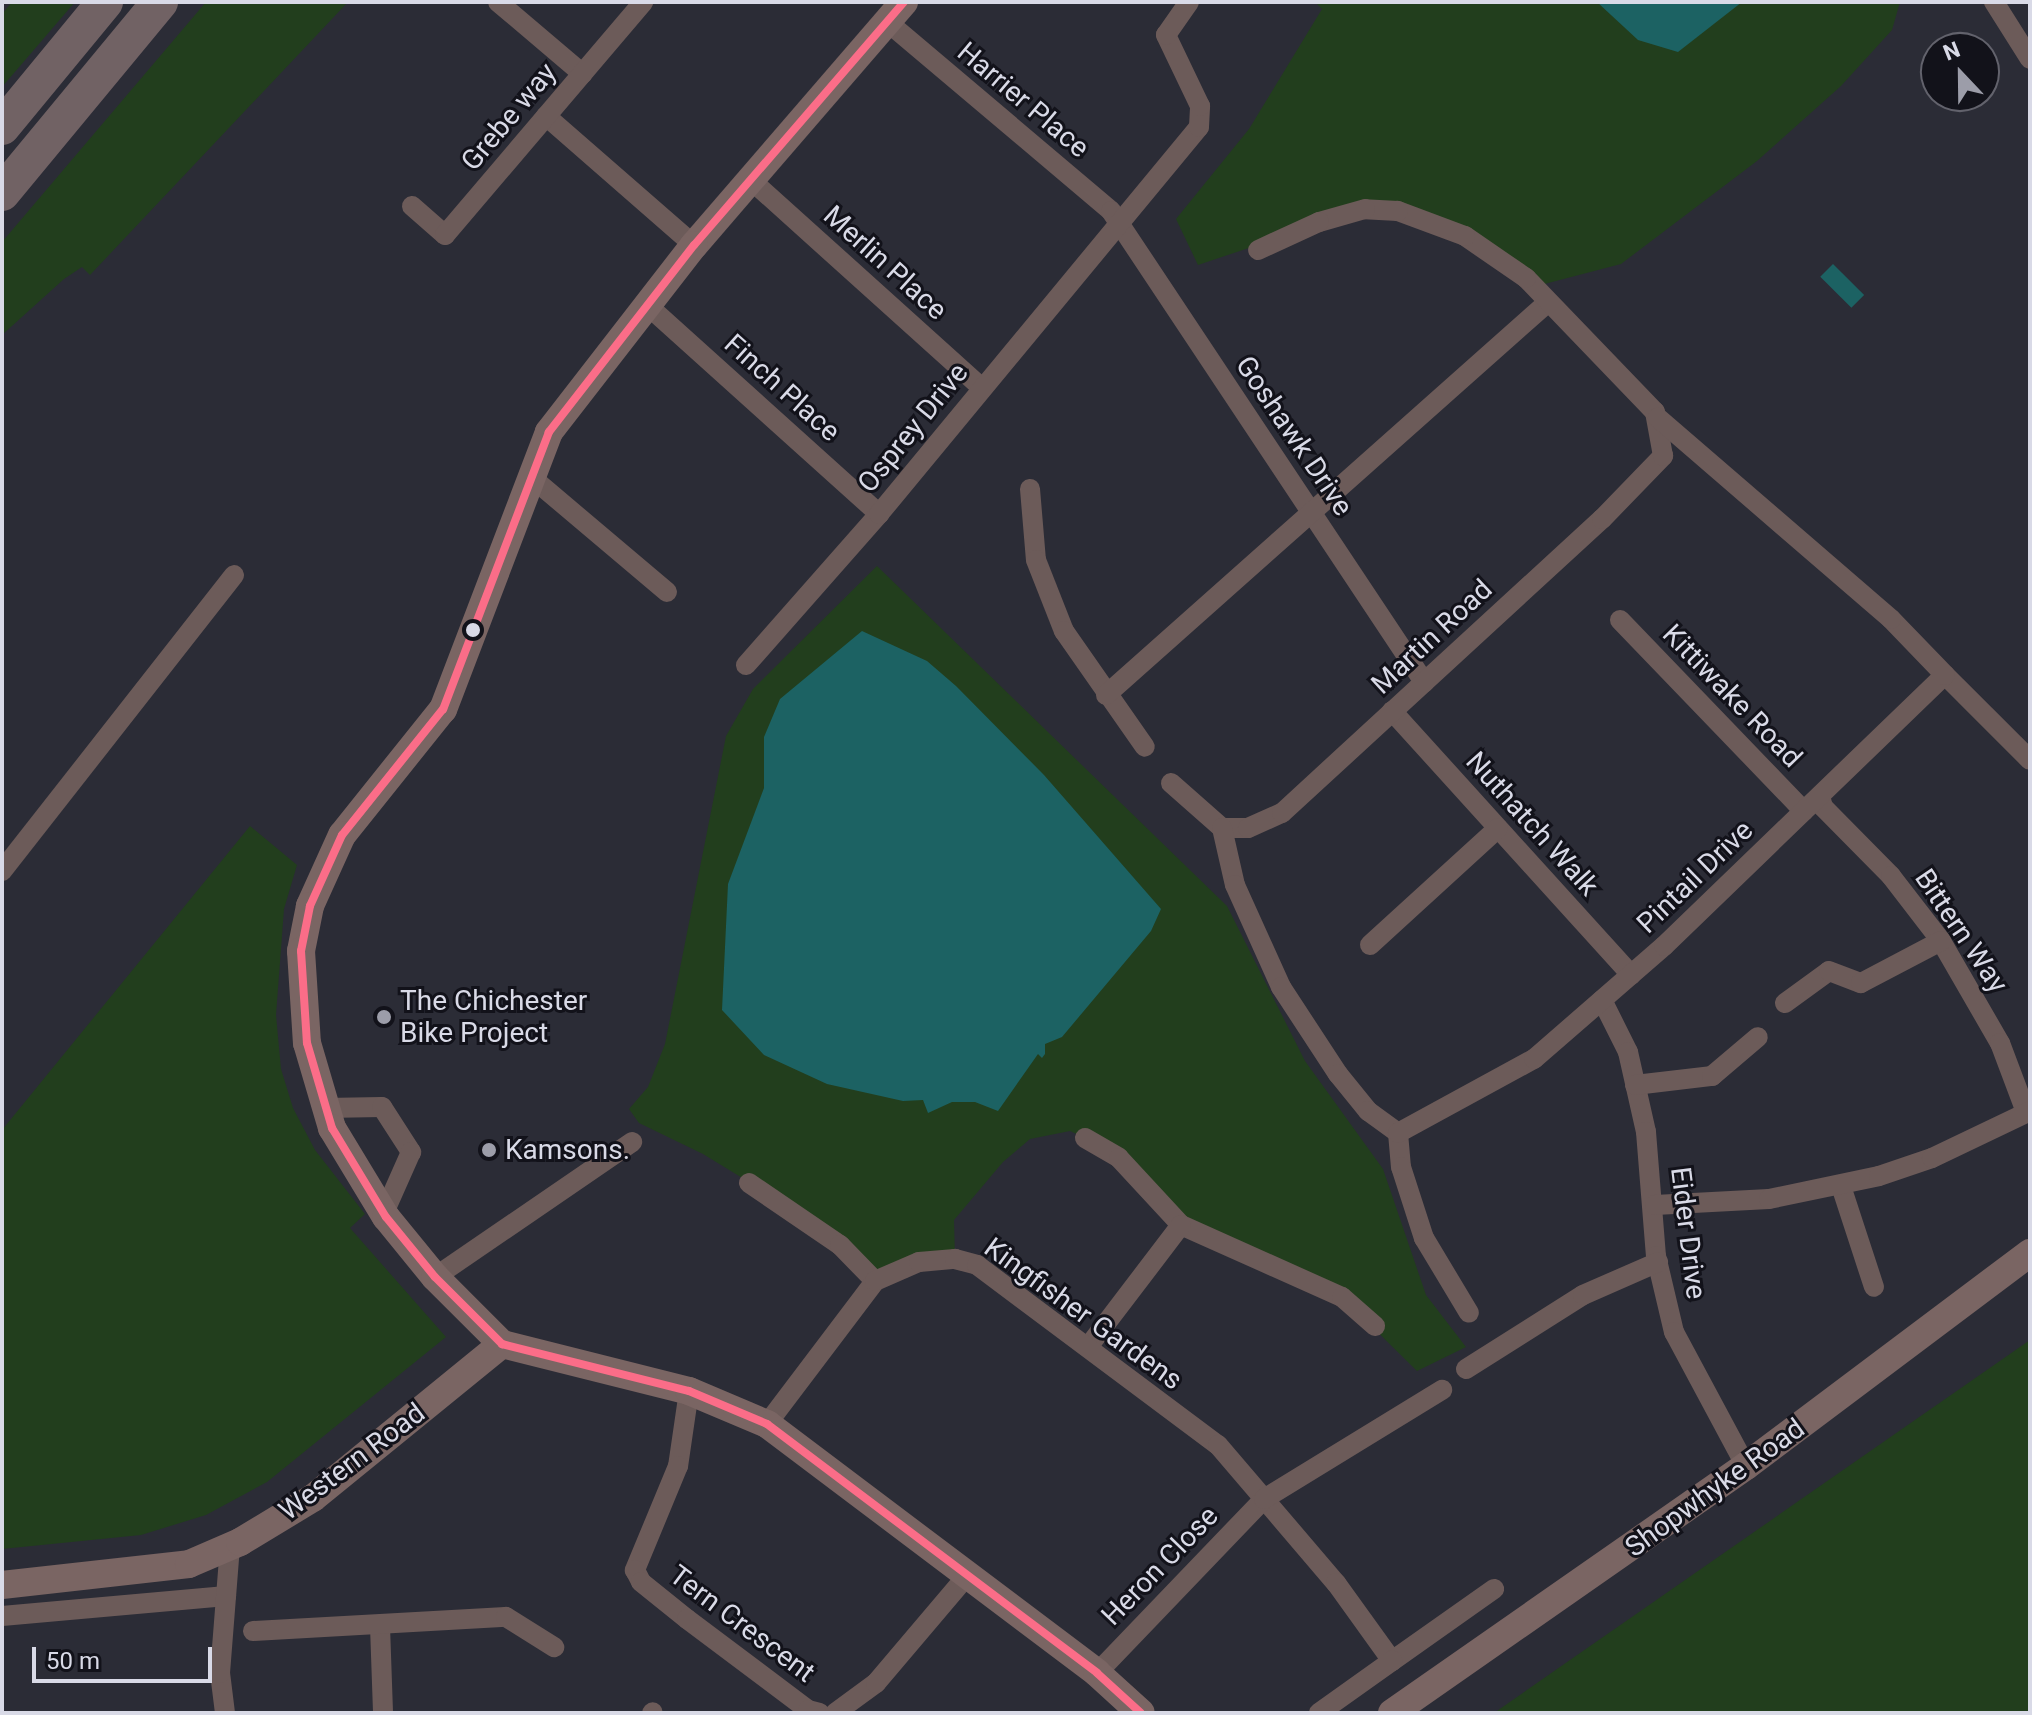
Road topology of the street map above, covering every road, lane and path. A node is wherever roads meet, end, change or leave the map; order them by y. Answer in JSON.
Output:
{"nodes":[{"id":1,"x":105,"y":2,"type":"edge"},
{"id":2,"x":160,"y":2,"type":"edge"},
{"id":3,"x":498,"y":2,"type":"edge"},
{"id":4,"x":643,"y":2,"type":"edge"},
{"id":5,"x":1189,"y":2,"type":"edge"},
{"id":6,"x":1994,"y":2,"type":"edge"},
{"id":7,"x":897,"y":13,"type":"edge"},
{"id":8,"x":2030,"y":59,"type":"edge"},
{"id":9,"x":583,"y":74,"type":"junction"},
{"id":10,"x":546,"y":116,"type":"junction"},
{"id":11,"x":2,"y":127,"type":"edge"},
{"id":12,"x":751,"y":180,"type":"junction"},
{"id":13,"x":2,"y":193,"type":"edge"},
{"id":14,"x":412,"y":206,"type":"dead end"},
{"id":15,"x":1117,"y":222,"type":"junction"},
{"id":16,"x":694,"y":245,"type":"junction"},
{"id":17,"x":1258,"y":250,"type":"dead end"},
{"id":18,"x":646,"y":304,"type":"junction"},
{"id":19,"x":1546,"y":304,"type":"junction"},
{"id":20,"x":982,"y":388,"type":"junction"},
{"id":21,"x":1656,"y":417,"type":"junction"},
{"id":22,"x":531,"y":477,"type":"junction"},
{"id":23,"x":1030,"y":489,"type":"dead end"},
{"id":24,"x":1311,"y":513,"type":"junction"},
{"id":25,"x":879,"y":514,"type":"junction"},
{"id":26,"x":234,"y":575,"type":"dead end"},
{"id":27,"x":667,"y":592,"type":"dead end"},
{"id":28,"x":1620,"y":620,"type":"dead end"},
{"id":29,"x":746,"y":665,"type":"dead end"},
{"id":30,"x":1945,"y":675,"type":"junction"},
{"id":31,"x":1424,"y":682,"type":"junction"},
{"id":32,"x":1106,"y":695,"type":"junction"},
{"id":33,"x":1392,"y":711,"type":"junction"},
{"id":34,"x":1145,"y":747,"type":"dead end"},
{"id":35,"x":2030,"y":760,"type":"edge"},
{"id":36,"x":1171,"y":783,"type":"dead end"},
{"id":37,"x":1820,"y":796,"type":"junction"},
{"id":38,"x":1804,"y":811,"type":"junction"},
{"id":39,"x":1222,"y":828,"type":"junction"},
{"id":40,"x":1498,"y":828,"type":"junction"},
{"id":41,"x":2,"y":871,"type":"edge"},
{"id":42,"x":1941,"y":941,"type":"junction"},
{"id":43,"x":1370,"y":945,"type":"dead end"},
{"id":44,"x":1631,"y":975,"type":"junction"},
{"id":45,"x":1602,"y":1000,"type":"junction"},
{"id":46,"x":1785,"y":1003,"type":"dead end"},
{"id":47,"x":1758,"y":1037,"type":"dead end"},
{"id":48,"x":1635,"y":1085,"type":"junction"},
{"id":49,"x":325,"y":1108,"type":"junction"},
{"id":50,"x":2028,"y":1112,"type":"edge"},
{"id":51,"x":1398,"y":1133,"type":"junction"},
{"id":52,"x":1085,"y":1138,"type":"dead end"},
{"id":53,"x":632,"y":1142,"type":"dead end"},
{"id":54,"x":749,"y":1183,"type":"dead end"},
{"id":55,"x":1841,"y":1186,"type":"junction"},
{"id":56,"x":1655,"y":1205,"type":"junction"},
{"id":57,"x":384,"y":1213,"type":"junction"},
{"id":58,"x":1181,"y":1225,"type":"junction"},
{"id":59,"x":2030,"y":1253,"type":"edge"},
{"id":60,"x":1658,"y":1262,"type":"junction"},
{"id":61,"x":435,"y":1277,"type":"junction"},
{"id":62,"x":875,"y":1281,"type":"junction"},
{"id":63,"x":1874,"y":1287,"type":"dead end"},
{"id":64,"x":1469,"y":1313,"type":"dead end"},
{"id":65,"x":1375,"y":1326,"type":"dead end"},
{"id":66,"x":502,"y":1344,"type":"junction"},
{"id":67,"x":1088,"y":1347,"type":"junction"},
{"id":68,"x":1466,"y":1369,"type":"dead end"},
{"id":69,"x":1442,"y":1390,"type":"dead end"},
{"id":70,"x":689,"y":1391,"type":"junction"},
{"id":71,"x":767,"y":1424,"type":"junction"},
{"id":72,"x":1746,"y":1466,"type":"junction"},
{"id":73,"x":1264,"y":1499,"type":"junction"},
{"id":74,"x":230,"y":1547,"type":"junction"},
{"id":75,"x":965,"y":1578,"type":"junction"},
{"id":76,"x":2,"y":1585,"type":"edge"},
{"id":77,"x":1494,"y":1589,"type":"dead end"},
{"id":78,"x":226,"y":1596,"type":"junction"},
{"id":79,"x":2,"y":1616,"type":"edge"},
{"id":80,"x":380,"y":1626,"type":"junction"},
{"id":81,"x":253,"y":1631,"type":"dead end"},
{"id":82,"x":554,"y":1647,"type":"dead end"},
{"id":83,"x":1392,"y":1661,"type":"junction"},
{"id":84,"x":1097,"y":1673,"type":"junction"},
{"id":85,"x":225,"y":1713,"type":"edge"},
{"id":86,"x":383,"y":1713,"type":"edge"},
{"id":87,"x":820,"y":1713,"type":"edge"},
{"id":88,"x":835,"y":1713,"type":"edge"},
{"id":89,"x":1141,"y":1713,"type":"edge"},
{"id":90,"x":1319,"y":1713,"type":"edge"},
{"id":91,"x":1392,"y":1713,"type":"edge"}],
"edges":[{"from":1,"to":11,"type":"highway"},
{"from":2,"to":13,"type":"highway"},
{"from":3,"to":9,"type":"street","name":"Grebe way"},
{"from":4,"to":9,"type":"street","name":"Grebe way"},
{"from":5,"to":15,"type":"street","name":"Osprey Drive"},
{"from":6,"to":8,"type":"street"},
{"from":7,"to":12,"type":"main road"},
{"from":7,"to":15,"type":"street","name":"Harrier Place"},
{"from":9,"to":10,"type":"street","name":"Grebe way"},
{"from":10,"to":14,"type":"street","name":"Grebe way"},
{"from":10,"to":16,"type":"street"},
{"from":12,"to":16,"type":"main road"},
{"from":12,"to":20,"type":"street","name":"Merlin Place"},
{"from":15,"to":20,"type":"street","name":"Osprey Drive"},
{"from":15,"to":24,"type":"street","name":"Goshawk Drive"},
{"from":16,"to":18,"type":"main road"},
{"from":17,"to":19,"type":"street"},
{"from":18,"to":22,"type":"main road"},
{"from":18,"to":25,"type":"street","name":"Finch Place"},
{"from":19,"to":21,"type":"street"},
{"from":19,"to":24,"type":"street"},
{"from":20,"to":25,"type":"street","name":"Osprey Drive"},
{"from":21,"to":30,"type":"street"},
{"from":21,"to":31,"type":"street","name":"Martin Road"},
{"from":22,"to":27,"type":"street"},
{"from":22,"to":49,"type":"main road"},
{"from":23,"to":32,"type":"street"},
{"from":24,"to":31,"type":"street","name":"Goshawk Drive"},
{"from":24,"to":32,"type":"street"},
{"from":25,"to":29,"type":"street","name":"Osprey Drive"},
{"from":26,"to":41,"type":"street"},
{"from":28,"to":38,"type":"street","name":"Kittiwake Road"},
{"from":30,"to":35,"type":"street"},
{"from":30,"to":37,"type":"street","name":"Pintail Drive"},
{"from":31,"to":33,"type":"street","name":"Martin Road"},
{"from":32,"to":34,"type":"street"},
{"from":33,"to":39,"type":"street","name":"Martin Road"},
{"from":33,"to":40,"type":"street","name":"Nuthatch Walk"},
{"from":36,"to":39,"type":"street"},
{"from":37,"to":38,"type":"street","name":"Pintail Drive"},
{"from":37,"to":42,"type":"street","name":"Bittern Way"},
{"from":38,"to":44,"type":"street","name":"Pintail Drive"},
{"from":39,"to":51,"type":"street"},
{"from":40,"to":43,"type":"street"},
{"from":40,"to":44,"type":"street","name":"Nuthatch Walk"},
{"from":42,"to":46,"type":"street"},
{"from":42,"to":50,"type":"street","name":"Bittern Way"},
{"from":44,"to":45,"type":"street","name":"Pintail Drive"},
{"from":45,"to":48,"type":"street","name":"Eider Drive"},
{"from":45,"to":51,"type":"street","name":"Pintail Drive"},
{"from":47,"to":48,"type":"street"},
{"from":48,"to":56,"type":"street","name":"Eider Drive"},
{"from":49,"to":57,"type":"main road"},
{"from":49,"to":57,"type":"street"},
{"from":50,"to":55,"type":"street","name":"Bittern Way"},
{"from":51,"to":64,"type":"street"},
{"from":52,"to":58,"type":"street"},
{"from":53,"to":61,"type":"street"},
{"from":54,"to":62,"type":"street"},
{"from":55,"to":56,"type":"street","name":"Bittern Way"},
{"from":55,"to":63,"type":"street"},
{"from":56,"to":60,"type":"street","name":"Eider Drive"},
{"from":57,"to":61,"type":"main road"},
{"from":58,"to":65,"type":"street"},
{"from":58,"to":67,"type":"street"},
{"from":59,"to":72,"type":"main road","name":"Shopwhyke Road"},
{"from":60,"to":68,"type":"street"},
{"from":60,"to":72,"type":"street","name":"Eider Drive"},
{"from":61,"to":66,"type":"main road"},
{"from":62,"to":67,"type":"street","name":"Kingfisher Gardens"},
{"from":62,"to":71,"type":"street","name":"Kingfisher Gardens"},
{"from":66,"to":70,"type":"main road"},
{"from":66,"to":74,"type":"main road","name":"Western Road"},
{"from":67,"to":73,"type":"street","name":"Kingfisher Gardens"},
{"from":69,"to":73,"type":"street","name":"Heron Close"},
{"from":70,"to":71,"type":"main road"},
{"from":70,"to":87,"type":"street","name":"Tern Crescent"},
{"from":71,"to":75,"type":"main road"},
{"from":72,"to":91,"type":"main road","name":"Shopwhyke Road"},
{"from":73,"to":83,"type":"street"},
{"from":73,"to":84,"type":"street","name":"Heron Close"},
{"from":74,"to":76,"type":"main road","name":"Western Road"},
{"from":74,"to":78,"type":"street"},
{"from":75,"to":84,"type":"main road"},
{"from":75,"to":88,"type":"street","name":"Tern Crescent"},
{"from":77,"to":83,"type":"street"},
{"from":78,"to":79,"type":"street"},
{"from":78,"to":85,"type":"street"},
{"from":80,"to":81,"type":"street"},
{"from":80,"to":82,"type":"street"},
{"from":80,"to":86,"type":"street"},
{"from":83,"to":90,"type":"street"},
{"from":84,"to":89,"type":"main road"}]}
